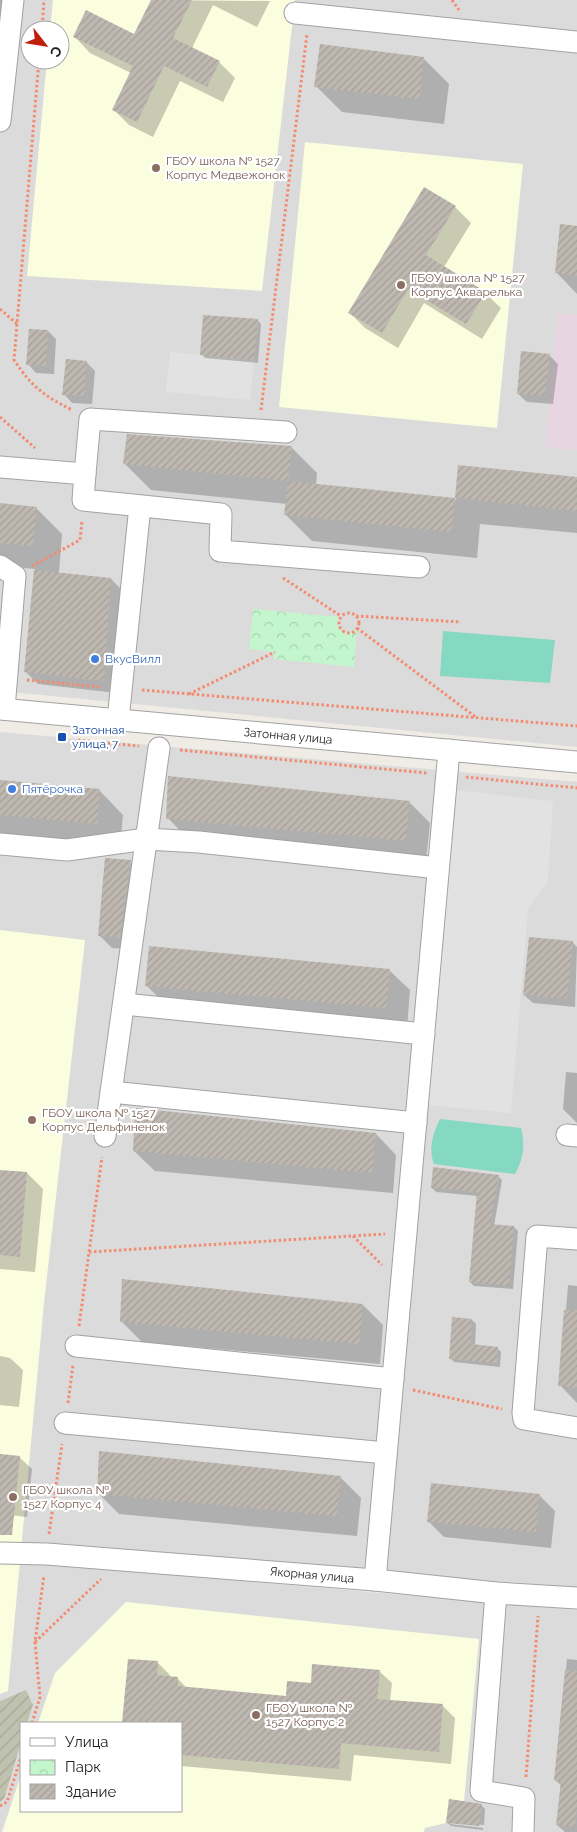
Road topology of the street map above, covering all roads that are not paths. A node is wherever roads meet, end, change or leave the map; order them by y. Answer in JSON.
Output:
{"nodes":[{"id":1,"x":13,"y":0,"type":"edge"},
{"id":2,"x":302,"y":14,"type":"road end"},
{"id":3,"x":577,"y":42,"type":"edge"},
{"id":4,"x":0,"y":121,"type":"edge"},
{"id":5,"x":286,"y":432,"type":"dead end"},
{"id":6,"x":0,"y":467,"type":"edge"},
{"id":7,"x":84,"y":474,"type":"junction"},
{"id":8,"x":140,"y":506,"type":"junction"},
{"id":9,"x":419,"y":567,"type":"dead end"},
{"id":10,"x":7,"y":571,"type":"edge"},
{"id":11,"x":2,"y":709,"type":"edge"},
{"id":12,"x":118,"y":720,"type":"junction"},
{"id":13,"x":159,"y":748,"type":"road end"},
{"id":14,"x":449,"y":750,"type":"junction"},
{"id":15,"x":577,"y":762,"type":"edge"},
{"id":16,"x":146,"y":839,"type":"junction"},
{"id":17,"x":0,"y":844,"type":"edge"},
{"id":18,"x":438,"y":868,"type":"junction"},
{"id":19,"x":124,"y":1004,"type":"junction"},
{"id":20,"x":424,"y":1034,"type":"junction"},
{"id":21,"x":111,"y":1092,"type":"junction"},
{"id":22,"x":416,"y":1123,"type":"junction"},
{"id":23,"x":105,"y":1136,"type":"dead end"},
{"id":24,"x":577,"y":1239,"type":"edge"},
{"id":25,"x":76,"y":1346,"type":"dead end"},
{"id":26,"x":393,"y":1383,"type":"junction"},
{"id":27,"x":65,"y":1423,"type":"dead end"},
{"id":28,"x":577,"y":1428,"type":"edge"},
{"id":29,"x":386,"y":1453,"type":"junction"},
{"id":30,"x":0,"y":1553,"type":"edge"},
{"id":31,"x":375,"y":1580,"type":"junction"},
{"id":32,"x":496,"y":1593,"type":"junction"},
{"id":33,"x":577,"y":1595,"type":"edge"},
{"id":34,"x":523,"y":1832,"type":"edge"}],
"edges":[{"from":1,"to":4,"type":"street"},
{"from":2,"to":3,"type":"street"},
{"from":5,"to":7,"type":"street"},
{"from":6,"to":7,"type":"street"},
{"from":7,"to":8,"type":"street"},
{"from":8,"to":9,"type":"street"},
{"from":8,"to":12,"type":"street"},
{"from":10,"to":11,"type":"street"},
{"from":11,"to":12,"type":"street","name":"Затонная улица"},
{"from":12,"to":14,"type":"street","name":"Затонная улица"},
{"from":13,"to":16,"type":"street"},
{"from":14,"to":15,"type":"street","name":"Затонная улица"},
{"from":14,"to":18,"type":"street"},
{"from":16,"to":17,"type":"street"},
{"from":16,"to":18,"type":"street"},
{"from":16,"to":19,"type":"street"},
{"from":18,"to":20,"type":"street"},
{"from":19,"to":20,"type":"street"},
{"from":19,"to":21,"type":"street"},
{"from":20,"to":22,"type":"street"},
{"from":21,"to":22,"type":"street"},
{"from":21,"to":23,"type":"street"},
{"from":22,"to":26,"type":"street"},
{"from":24,"to":28,"type":"street"},
{"from":25,"to":26,"type":"street"},
{"from":26,"to":29,"type":"street"},
{"from":27,"to":29,"type":"street"},
{"from":29,"to":31,"type":"street"},
{"from":30,"to":31,"type":"street","name":"Якорная улица"},
{"from":31,"to":32,"type":"street","name":"Якорная улица"},
{"from":32,"to":33,"type":"street","name":"Якорная улица"},
{"from":32,"to":34,"type":"street"}]}
